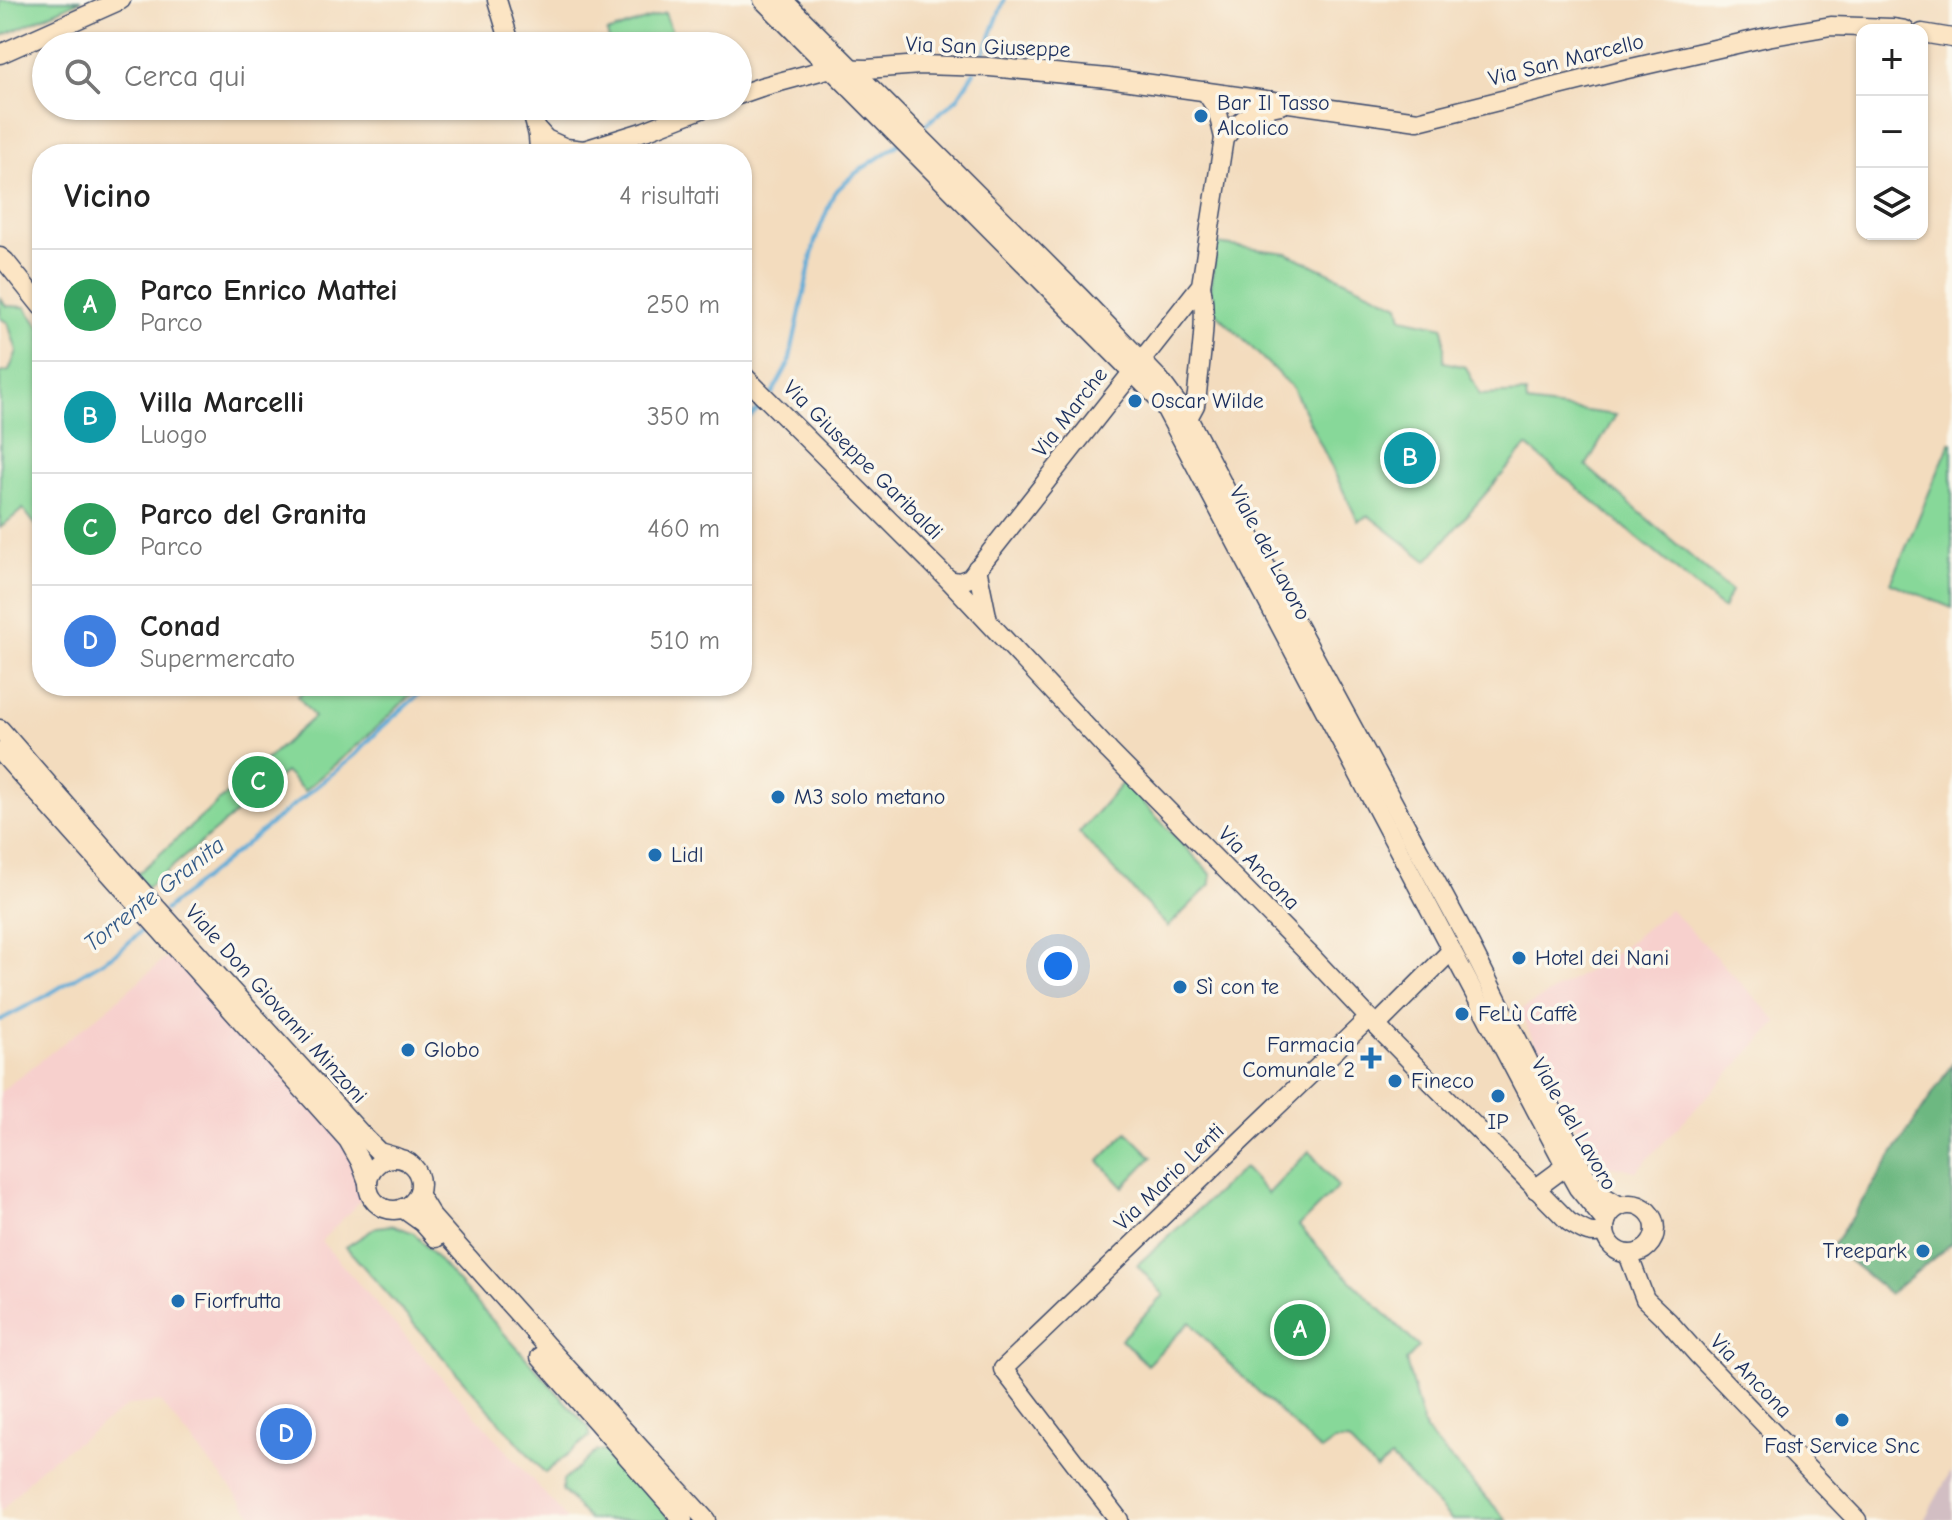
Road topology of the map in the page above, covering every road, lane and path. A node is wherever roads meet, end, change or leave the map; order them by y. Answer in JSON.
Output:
{"nodes":[{"id":1,"x":121,"y":0,"type":"edge"},
{"id":2,"x":497,"y":0,"type":"edge"},
{"id":3,"x":763,"y":0,"type":"edge"},
{"id":4,"x":783,"y":0,"type":"edge"},
{"id":5,"x":1856,"y":27,"type":"edge"},
{"id":6,"x":49,"y":32,"type":"edge"},
{"id":7,"x":507,"y":32,"type":"edge"},
{"id":8,"x":1928,"y":34,"type":"edge"},
{"id":9,"x":1952,"y":38,"type":"edge"},
{"id":10,"x":32,"y":40,"type":"edge"},
{"id":11,"x":0,"y":54,"type":"edge"},
{"id":12,"x":831,"y":68,"type":"junction"},
{"id":13,"x":853,"y":69,"type":"junction"},
{"id":14,"x":752,"y":90,"type":"edge"},
{"id":15,"x":1205,"y":91,"type":"junction"},
{"id":16,"x":1239,"y":95,"type":"junction"},
{"id":17,"x":1288,"y":103,"type":"junction"},
{"id":18,"x":890,"y":117,"type":"junction"},
{"id":19,"x":534,"y":120,"type":"edge"},
{"id":20,"x":673,"y":120,"type":"edge"},
{"id":21,"x":1238,"y":122,"type":"junction"},
{"id":22,"x":537,"y":129,"type":"junction"},
{"id":23,"x":1224,"y":138,"type":"junction"},
{"id":24,"x":539,"y":144,"type":"edge"},
{"id":25,"x":557,"y":144,"type":"edge"},
{"id":26,"x":606,"y":144,"type":"edge"},
{"id":27,"x":2,"y":259,"type":"edge"},
{"id":28,"x":1201,"y":285,"type":"junction"},
{"id":29,"x":32,"y":295,"type":"edge"},
{"id":30,"x":1137,"y":366,"type":"junction"},
{"id":31,"x":752,"y":383,"type":"edge"},
{"id":32,"x":1188,"y":418,"type":"junction"},
{"id":33,"x":977,"y":568,"type":"junction"},
{"id":34,"x":949,"y":580,"type":"junction"},
{"id":35,"x":988,"y":622,"type":"junction"},
{"id":36,"x":0,"y":729,"type":"edge"},
{"id":37,"x":0,"y":751,"type":"edge"},
{"id":38,"x":138,"y":897,"type":"junction"},
{"id":39,"x":171,"y":933,"type":"junction"},
{"id":40,"x":1452,"y":950,"type":"junction"},
{"id":41,"x":1372,"y":1022,"type":"junction"},
{"id":42,"x":396,"y":1157,"type":"junction"},
{"id":43,"x":1564,"y":1163,"type":"junction"},
{"id":44,"x":368,"y":1182,"type":"junction"},
{"id":45,"x":1535,"y":1189,"type":"junction"},
{"id":46,"x":418,"y":1194,"type":"junction"},
{"id":47,"x":1620,"y":1206,"type":"junction"},
{"id":48,"x":402,"y":1208,"type":"junction"},
{"id":49,"x":1606,"y":1226,"type":"junction"},
{"id":50,"x":1636,"y":1252,"type":"junction"},
{"id":51,"x":683,"y":1520,"type":"edge"},
{"id":52,"x":706,"y":1520,"type":"edge"},
{"id":53,"x":1119,"y":1520,"type":"edge"},
{"id":54,"x":1857,"y":1520,"type":"edge"}],
"edges":[{"from":1,"to":6,"type":"main road"},
{"from":2,"to":7,"type":"main road"},
{"from":3,"to":12,"type":"main road","name":"Viale del Lavoro"},
{"from":4,"to":13,"type":"main road","name":"Viale del Lavoro"},
{"from":5,"to":17,"type":"main road","name":"Via San Marcello"},
{"from":8,"to":9,"type":"main road"},
{"from":10,"to":11,"type":"main road"},
{"from":12,"to":13,"type":"main road","name":"Via San Giuseppe"},
{"from":12,"to":14,"type":"main road","name":"Via San Giuseppe"},
{"from":12,"to":18,"type":"main road","name":"Viale del Lavoro"},
{"from":13,"to":15,"type":"main road","name":"Via San Giuseppe"},
{"from":13,"to":18,"type":"main road","name":"Viale del Lavoro"},
{"from":15,"to":16,"type":"main road","name":"Via San Giuseppe"},
{"from":15,"to":23,"type":"main road"},
{"from":16,"to":17,"type":"main road","name":"Via San Marcello"},
{"from":16,"to":21,"type":"main road"},
{"from":17,"to":21,"type":"main road"},
{"from":18,"to":30,"type":"main road","name":"Viale del Lavoro"},
{"from":19,"to":22,"type":"main road"},
{"from":20,"to":26,"type":"main road"},
{"from":21,"to":23,"type":"main road"},
{"from":22,"to":24,"type":"main road"},
{"from":22,"to":25,"type":"main road"},
{"from":23,"to":28,"type":"main road","name":"Via Marche"},
{"from":27,"to":29,"type":"main road"},
{"from":28,"to":30,"type":"main road","name":"Via Marche"},
{"from":28,"to":32,"type":"main road","name":"Via Marche"},
{"from":30,"to":32,"type":"main road","name":"Viale del Lavoro"},
{"from":30,"to":33,"type":"main road","name":"Via Marche"},
{"from":30,"to":40,"type":"main road","name":"Viale del Lavoro"},
{"from":31,"to":34,"type":"main road","name":"Via Giuseppe Garibaldi"},
{"from":32,"to":47,"type":"main road","name":"Viale del Lavoro"},
{"from":33,"to":34,"type":"main road","name":"Via Marche"},
{"from":33,"to":35,"type":"main road"},
{"from":34,"to":35,"type":"main road","name":"Via Ancona"},
{"from":35,"to":41,"type":"main road","name":"Via Ancona"},
{"from":36,"to":38,"type":"main road","name":"Viale Don Giovanni Minzoni"},
{"from":37,"to":38,"type":"main road","name":"Viale Don Giovanni Minzoni"},
{"from":38,"to":39,"type":"main road","name":"Viale Don Giovanni Minzoni"},
{"from":39,"to":42,"type":"main road","name":"Viale Don Giovanni Minzoni"},
{"from":39,"to":44,"type":"main road","name":"Viale Don Giovanni Minzoni"},
{"from":40,"to":41,"type":"main road","name":"Via Mario Lenti"},
{"from":40,"to":43,"type":"main road","name":"Viale del Lavoro"},
{"from":41,"to":45,"type":"main road","name":"Via Ancona"},
{"from":41,"to":53,"type":"main road","name":"Via Mario Lenti"},
{"from":42,"to":44,"type":"main road"},
{"from":42,"to":46,"type":"main road","name":"Viale Don Giovanni Minzoni"},
{"from":43,"to":45,"type":"main road"},
{"from":43,"to":49,"type":"main road","name":"Viale del Lavoro"},
{"from":44,"to":48,"type":"main road","name":"Viale Don Giovanni Minzoni"},
{"from":45,"to":49,"type":"main road","name":"Via Ancona"},
{"from":46,"to":48,"type":"main road"},
{"from":46,"to":52,"type":"main road","name":"Viale Don Giovanni Minzoni"},
{"from":47,"to":49,"type":"main road","name":"Viale del Lavoro"},
{"from":47,"to":50,"type":"main road","name":"Viale del Lavoro"},
{"from":48,"to":51,"type":"main road","name":"Viale Don Giovanni Minzoni"},
{"from":49,"to":50,"type":"main road","name":"Viale del Lavoro"},
{"from":50,"to":54,"type":"main road","name":"Via Ancona"}]}
